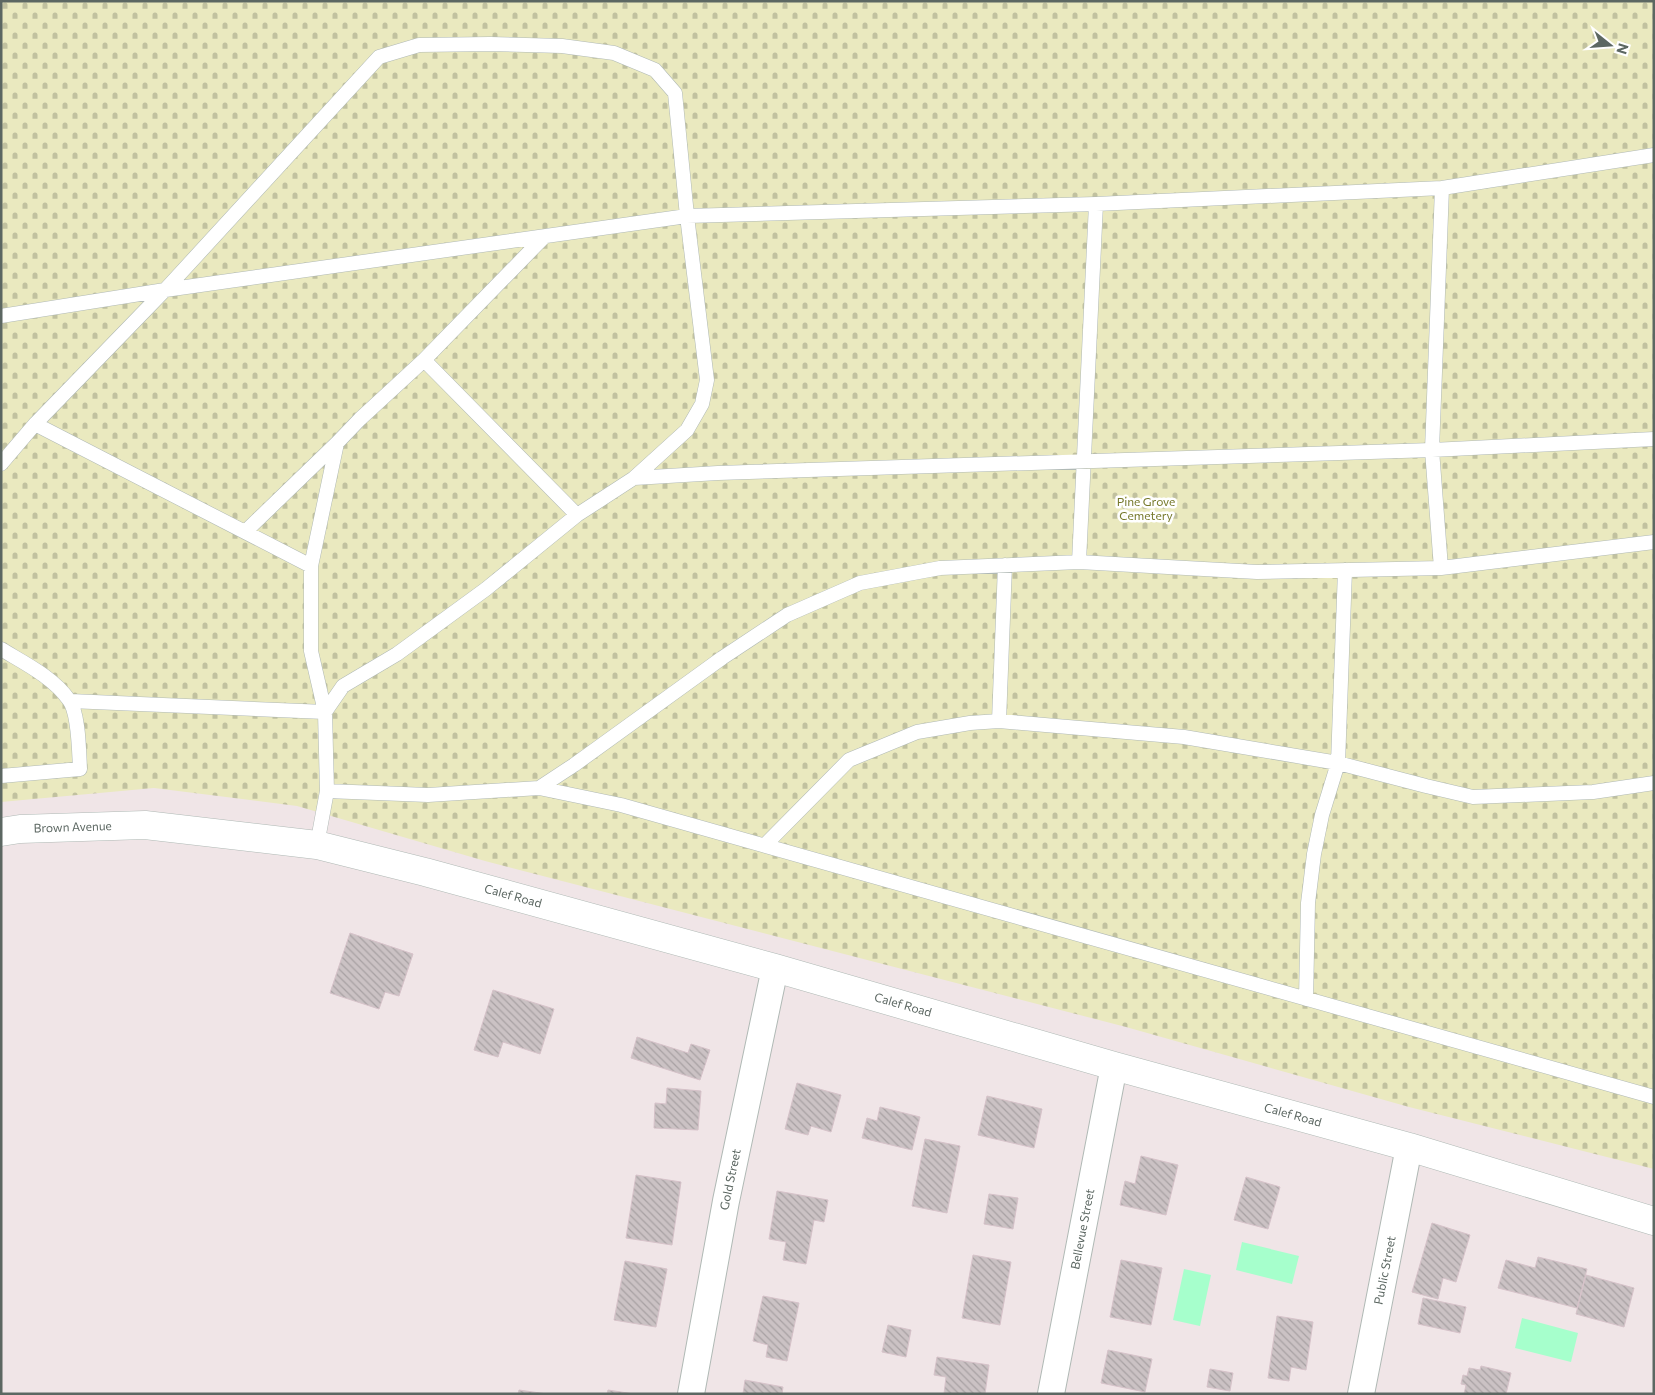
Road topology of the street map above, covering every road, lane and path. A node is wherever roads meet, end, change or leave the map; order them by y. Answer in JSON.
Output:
{"nodes":[{"id":1,"x":1654,"y":155,"type":"edge"},
{"id":2,"x":1442,"y":188,"type":"junction"},
{"id":3,"x":1096,"y":204,"type":"junction"},
{"id":4,"x":687,"y":216,"type":"junction"},
{"id":5,"x":544,"y":237,"type":"junction"},
{"id":6,"x":165,"y":290,"type":"junction"},
{"id":7,"x":1,"y":316,"type":"edge"},
{"id":8,"x":424,"y":360,"type":"junction"},
{"id":9,"x":35,"y":424,"type":"junction"},
{"id":10,"x":1654,"y":439,"type":"edge"},
{"id":11,"x":337,"y":443,"type":"junction"},
{"id":12,"x":1432,"y":450,"type":"junction"},
{"id":13,"x":1084,"y":462,"type":"junction"},
{"id":14,"x":1,"y":464,"type":"edge"},
{"id":15,"x":634,"y":478,"type":"junction"},
{"id":16,"x":577,"y":515,"type":"junction"},
{"id":17,"x":245,"y":532,"type":"junction"},
{"id":18,"x":1654,"y":542,"type":"edge"},
{"id":19,"x":1079,"y":562,"type":"junction"},
{"id":20,"x":1006,"y":565,"type":"junction"},
{"id":21,"x":311,"y":566,"type":"junction"},
{"id":22,"x":1441,"y":568,"type":"junction"},
{"id":23,"x":1345,"y":570,"type":"junction"},
{"id":24,"x":1,"y":649,"type":"edge"},
{"id":25,"x":70,"y":701,"type":"junction"},
{"id":26,"x":325,"y":712,"type":"junction"},
{"id":27,"x":999,"y":721,"type":"junction"},
{"id":28,"x":1338,"y":763,"type":"junction"},
{"id":29,"x":1,"y":776,"type":"edge"},
{"id":30,"x":1654,"y":782,"type":"edge"},
{"id":31,"x":539,"y":788,"type":"junction"},
{"id":32,"x":327,"y":791,"type":"junction"},
{"id":33,"x":145,"y":825,"type":"joint"},
{"id":34,"x":1,"y":832,"type":"edge"},
{"id":35,"x":317,"y":845,"type":"junction"},
{"id":36,"x":765,"y":846,"type":"junction"},
{"id":37,"x":775,"y":968,"type":"junction"},
{"id":38,"x":1306,"y":999,"type":"junction"},
{"id":39,"x":1114,"y":1066,"type":"junction"},
{"id":40,"x":1654,"y":1097,"type":"edge"},
{"id":41,"x":1409,"y":1147,"type":"junction"},
{"id":42,"x":1654,"y":1220,"type":"edge"},
{"id":43,"x":691,"y":1394,"type":"edge"},
{"id":44,"x":1050,"y":1394,"type":"edge"},
{"id":45,"x":1361,"y":1394,"type":"edge"}],
"edges":[{"from":1,"to":2,"type":"lane"},
{"from":2,"to":3,"type":"lane"},
{"from":2,"to":12,"type":"lane"},
{"from":3,"to":4,"type":"lane"},
{"from":3,"to":13,"type":"lane"},
{"from":4,"to":5,"type":"lane"},
{"from":4,"to":6,"type":"lane"},
{"from":4,"to":15,"type":"lane"},
{"from":5,"to":6,"type":"lane"},
{"from":5,"to":8,"type":"lane"},
{"from":6,"to":7,"type":"lane"},
{"from":6,"to":9,"type":"lane"},
{"from":8,"to":11,"type":"lane"},
{"from":8,"to":16,"type":"lane"},
{"from":9,"to":14,"type":"lane"},
{"from":9,"to":17,"type":"lane"},
{"from":10,"to":12,"type":"lane"},
{"from":11,"to":17,"type":"lane"},
{"from":11,"to":21,"type":"lane"},
{"from":12,"to":13,"type":"lane"},
{"from":12,"to":22,"type":"lane"},
{"from":13,"to":15,"type":"lane"},
{"from":13,"to":19,"type":"lane"},
{"from":15,"to":16,"type":"lane"},
{"from":16,"to":26,"type":"lane"},
{"from":17,"to":21,"type":"lane"},
{"from":18,"to":22,"type":"lane"},
{"from":19,"to":20,"type":"lane"},
{"from":19,"to":23,"type":"lane"},
{"from":20,"to":27,"type":"lane"},
{"from":20,"to":31,"type":"lane"},
{"from":21,"to":26,"type":"lane"},
{"from":22,"to":23,"type":"lane"},
{"from":23,"to":28,"type":"lane"},
{"from":24,"to":25,"type":"lane"},
{"from":25,"to":26,"type":"lane"},
{"from":25,"to":29,"type":"lane"},
{"from":26,"to":32,"type":"lane"},
{"from":27,"to":28,"type":"lane"},
{"from":27,"to":36,"type":"lane"},
{"from":28,"to":30,"type":"lane"},
{"from":28,"to":38,"type":"lane"},
{"from":31,"to":32,"type":"lane"},
{"from":31,"to":36,"type":"lane"},
{"from":32,"to":35,"type":"lane"},
{"from":33,"to":34,"type":"main road","name":"Brown Avenue"},
{"from":33,"to":35,"type":"main road","name":"Calef Road"},
{"from":35,"to":37,"type":"main road","name":"Calef Road"},
{"from":36,"to":38,"type":"lane"},
{"from":37,"to":39,"type":"main road","name":"Calef Road"},
{"from":37,"to":43,"type":"street","name":"Gold Street"},
{"from":38,"to":40,"type":"lane"},
{"from":39,"to":41,"type":"main road","name":"Calef Road"},
{"from":39,"to":44,"type":"street","name":"Bellevue Street"},
{"from":41,"to":42,"type":"main road","name":"Calef Road"},
{"from":41,"to":45,"type":"street","name":"Public Street"}]}
